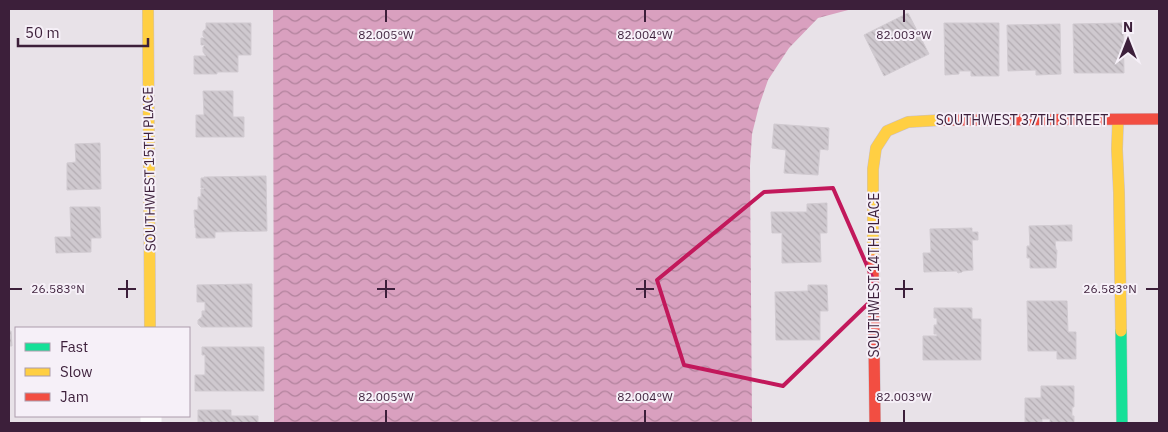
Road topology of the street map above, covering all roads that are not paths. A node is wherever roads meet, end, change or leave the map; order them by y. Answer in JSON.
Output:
{"nodes":[{"id":1,"x":148,"y":9,"type":"edge"},
{"id":2,"x":1159,"y":119,"type":"edge"},
{"id":3,"x":1118,"y":120,"type":"junction"},
{"id":4,"x":888,"y":131,"type":"joint"},
{"id":5,"x":150,"y":327,"type":"edge"},
{"id":6,"x":875,"y":423,"type":"edge"},
{"id":7,"x":1122,"y":423,"type":"edge"}],
"edges":[{"from":1,"to":5,"type":"street","name":"SOUTHWEST 15TH PLACE"},
{"from":2,"to":3,"type":"street","name":"SOUTHWEST 37TH STREET"},
{"from":3,"to":4,"type":"street","name":"SOUTHWEST 37TH STREET"},
{"from":3,"to":7,"type":"street"},
{"from":4,"to":6,"type":"street","name":"SOUTHWEST 14TH PLACE"}]}
